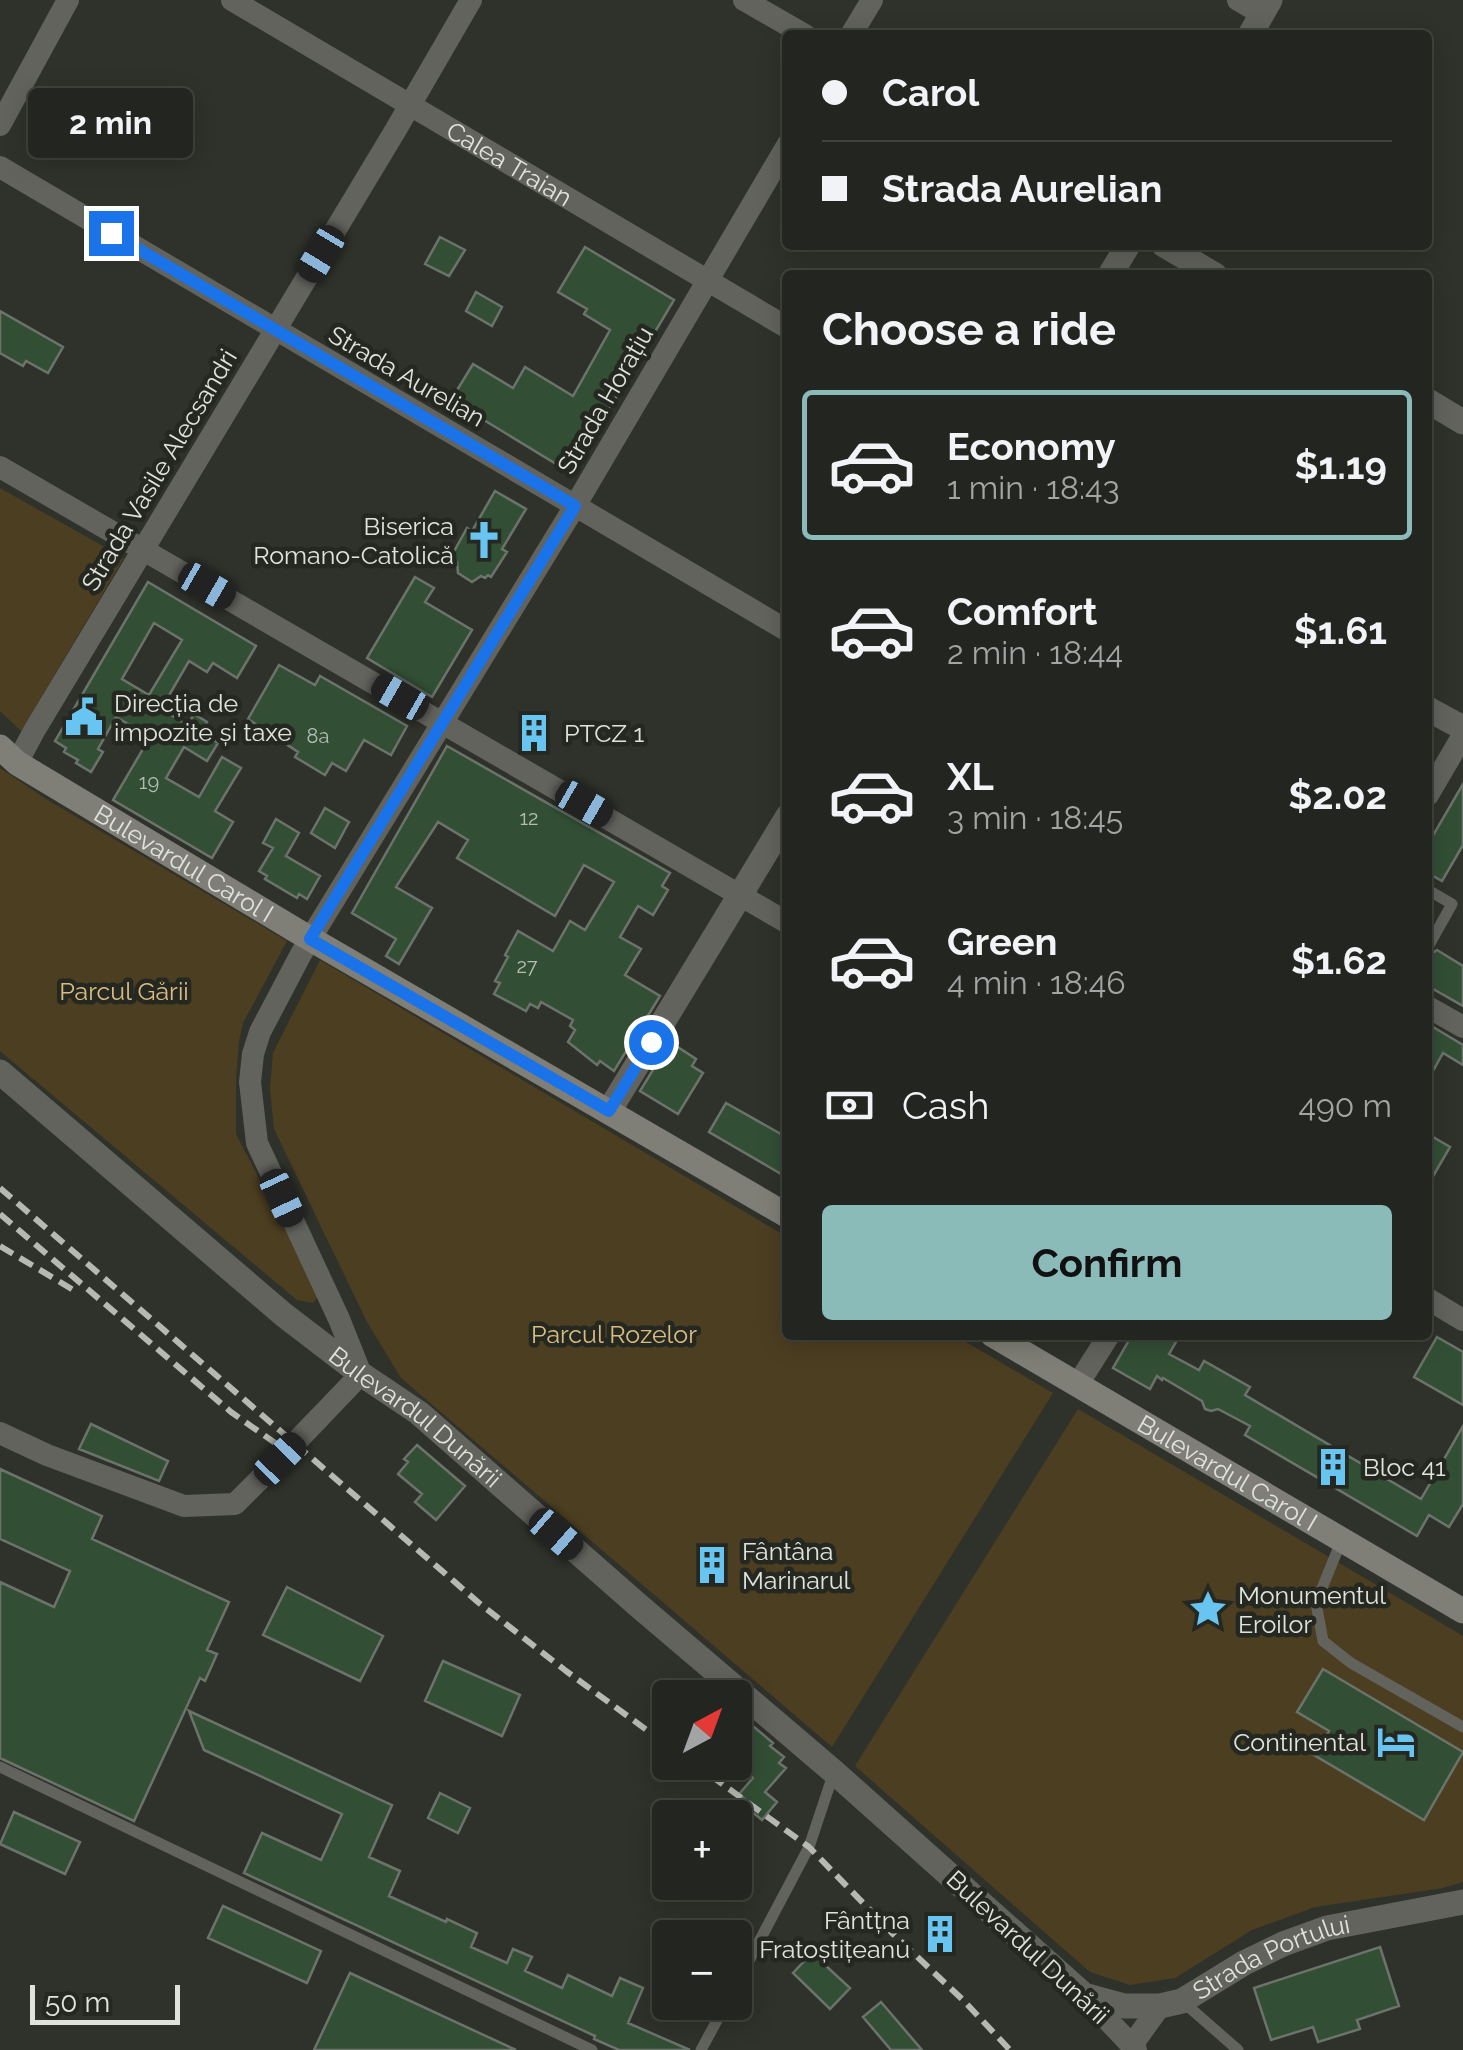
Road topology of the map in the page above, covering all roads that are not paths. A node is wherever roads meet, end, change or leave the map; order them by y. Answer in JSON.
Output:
{"nodes":[{"id":1,"x":68,"y":0,"type":"edge"},
{"id":2,"x":232,"y":0,"type":"edge"},
{"id":3,"x":471,"y":0,"type":"edge"},
{"id":4,"x":744,"y":0,"type":"edge"},
{"id":5,"x":872,"y":0,"type":"edge"},
{"id":6,"x":1238,"y":0,"type":"edge"},
{"id":7,"x":1261,"y":16,"type":"edge"},
{"id":8,"x":795,"y":30,"type":"edge"},
{"id":9,"x":855,"y":30,"type":"edge"},
{"id":10,"x":410,"y":105,"type":"junction"},
{"id":11,"x":0,"y":126,"type":"edge"},
{"id":12,"x":782,"y":154,"type":"edge"},
{"id":13,"x":0,"y":167,"type":"edge"},
{"id":14,"x":1172,"y":250,"type":"edge"},
{"id":15,"x":1206,"y":270,"type":"edge"},
{"id":16,"x":707,"y":280,"type":"junction"},
{"id":17,"x":782,"y":324,"type":"edge"},
{"id":18,"x":275,"y":331,"type":"junction"},
{"id":19,"x":1432,"y":403,"type":"edge"},
{"id":20,"x":1463,"y":422,"type":"edge"},
{"id":21,"x":0,"y":467,"type":"edge"},
{"id":22,"x":575,"y":506,"type":"junction"},
{"id":23,"x":143,"y":550,"type":"junction"},
{"id":24,"x":782,"y":627,"type":"edge"},
{"id":25,"x":1432,"y":711,"type":"edge"},
{"id":26,"x":443,"y":722,"type":"junction"},
{"id":27,"x":1463,"y":732,"type":"edge"},
{"id":28,"x":9,"y":755,"type":"edge"},
{"id":29,"x":1432,"y":788,"type":"edge"},
{"id":30,"x":782,"y":826,"type":"edge"},
{"id":31,"x":1432,"y":892,"type":"edge"},
{"id":32,"x":739,"y":894,"type":"junction"},
{"id":33,"x":782,"y":919,"type":"edge"},
{"id":34,"x":310,"y":939,"type":"junction"},
{"id":35,"x":1432,"y":940,"type":"edge"},
{"id":36,"x":1432,"y":1008,"type":"edge"},
{"id":37,"x":1463,"y":1027,"type":"edge"},
{"id":38,"x":0,"y":1072,"type":"edge"},
{"id":39,"x":609,"y":1111,"type":"junction"},
{"id":40,"x":782,"y":1212,"type":"edge"},
{"id":41,"x":1432,"y":1301,"type":"edge"},
{"id":42,"x":1463,"y":1320,"type":"edge"},
{"id":43,"x":1002,"y":1340,"type":"edge"},
{"id":44,"x":1106,"y":1340,"type":"edge"},
{"id":45,"x":361,"y":1374,"type":"junction"},
{"id":46,"x":1078,"y":1384,"type":"junction"},
{"id":47,"x":0,"y":1433,"type":"edge"},
{"id":48,"x":1342,"y":1539,"type":"junction"},
{"id":49,"x":1463,"y":1612,"type":"edge"},
{"id":50,"x":1463,"y":1727,"type":"edge"},
{"id":51,"x":0,"y":1767,"type":"edge"},
{"id":52,"x":834,"y":1772,"type":"junction"},
{"id":53,"x":1463,"y":1902,"type":"edge"},
{"id":54,"x":752,"y":1954,"type":"edge"},
{"id":55,"x":1084,"y":1995,"type":"junction"},
{"id":56,"x":1171,"y":2004,"type":"junction"},
{"id":57,"x":717,"y":2020,"type":"edge"},
{"id":58,"x":1134,"y":2048,"type":"edge"},
{"id":59,"x":592,"y":2050,"type":"edge"},
{"id":60,"x":701,"y":2050,"type":"edge"},
{"id":61,"x":1238,"y":2050,"type":"edge"}],
"edges":[{"from":1,"to":11,"type":"street"},
{"from":2,"to":10,"type":"street","name":"Calea Traian"},
{"from":3,"to":10,"type":"street","name":"Strada Vasile Alecsandri"},
{"from":4,"to":8,"type":"street"},
{"from":5,"to":9,"type":"street"},
{"from":6,"to":7,"type":"street"},
{"from":10,"to":16,"type":"street","name":"Calea Traian"},
{"from":10,"to":18,"type":"street","name":"Strada Vasile Alecsandri"},
{"from":12,"to":16,"type":"street","name":"Strada Horațiu"},
{"from":13,"to":18,"type":"street","name":"Strada Aurelian"},
{"from":14,"to":15,"type":"street"},
{"from":16,"to":17,"type":"street","name":"Calea Traian"},
{"from":16,"to":22,"type":"street","name":"Strada Horațiu"},
{"from":18,"to":22,"type":"street","name":"Strada Aurelian"},
{"from":18,"to":23,"type":"street","name":"Strada Vasile Alecsandri"},
{"from":19,"to":20,"type":"street"},
{"from":21,"to":23,"type":"street"},
{"from":22,"to":24,"type":"street","name":"Strada Aurelian"},
{"from":22,"to":26,"type":"street","name":"Strada Horațiu"},
{"from":23,"to":26,"type":"street"},
{"from":23,"to":28,"type":"street","name":"Strada Vasile Alecsandri"},
{"from":25,"to":27,"type":"street"},
{"from":26,"to":32,"type":"street"},
{"from":26,"to":34,"type":"street","name":"Strada Horațiu"},
{"from":27,"to":29,"type":"street"},
{"from":28,"to":34,"type":"main road","name":"Bulevardul Carol I"},
{"from":30,"to":32,"type":"street"},
{"from":31,"to":35,"type":"lane"},
{"from":32,"to":33,"type":"street"},
{"from":32,"to":39,"type":"street"},
{"from":34,"to":39,"type":"main road","name":"Bulevardul Carol I"},
{"from":34,"to":45,"type":"street","name":"Strada Horațiu"},
{"from":36,"to":37,"type":"street"},
{"from":38,"to":45,"type":"street","name":"Bulevardul Dunării"},
{"from":39,"to":40,"type":"main road","name":"Bulevardul Carol I"},
{"from":41,"to":42,"type":"street"},
{"from":43,"to":46,"type":"main road","name":"Bulevardul Carol I"},
{"from":44,"to":46,"type":"street"},
{"from":45,"to":47,"type":"street","bridge":true},
{"from":45,"to":52,"type":"street","name":"Bulevardul Dunării"},
{"from":46,"to":48,"type":"main road","name":"Bulevardul Carol I"},
{"from":48,"to":49,"type":"main road","name":"Bulevardul Carol I"},
{"from":48,"to":50,"type":"lane"},
{"from":51,"to":59,"type":"lane"},
{"from":52,"to":54,"type":"lane"},
{"from":52,"to":55,"type":"street","name":"Bulevardul Dunării"},
{"from":53,"to":56,"type":"street","name":"Strada Portului"},
{"from":55,"to":56,"type":"street","name":"Strada Portului"},
{"from":55,"to":58,"type":"street","name":"Bulevardul Dunării"},
{"from":56,"to":58,"type":"street"},
{"from":56,"to":61,"type":"lane"},
{"from":57,"to":60,"type":"lane"}]}
